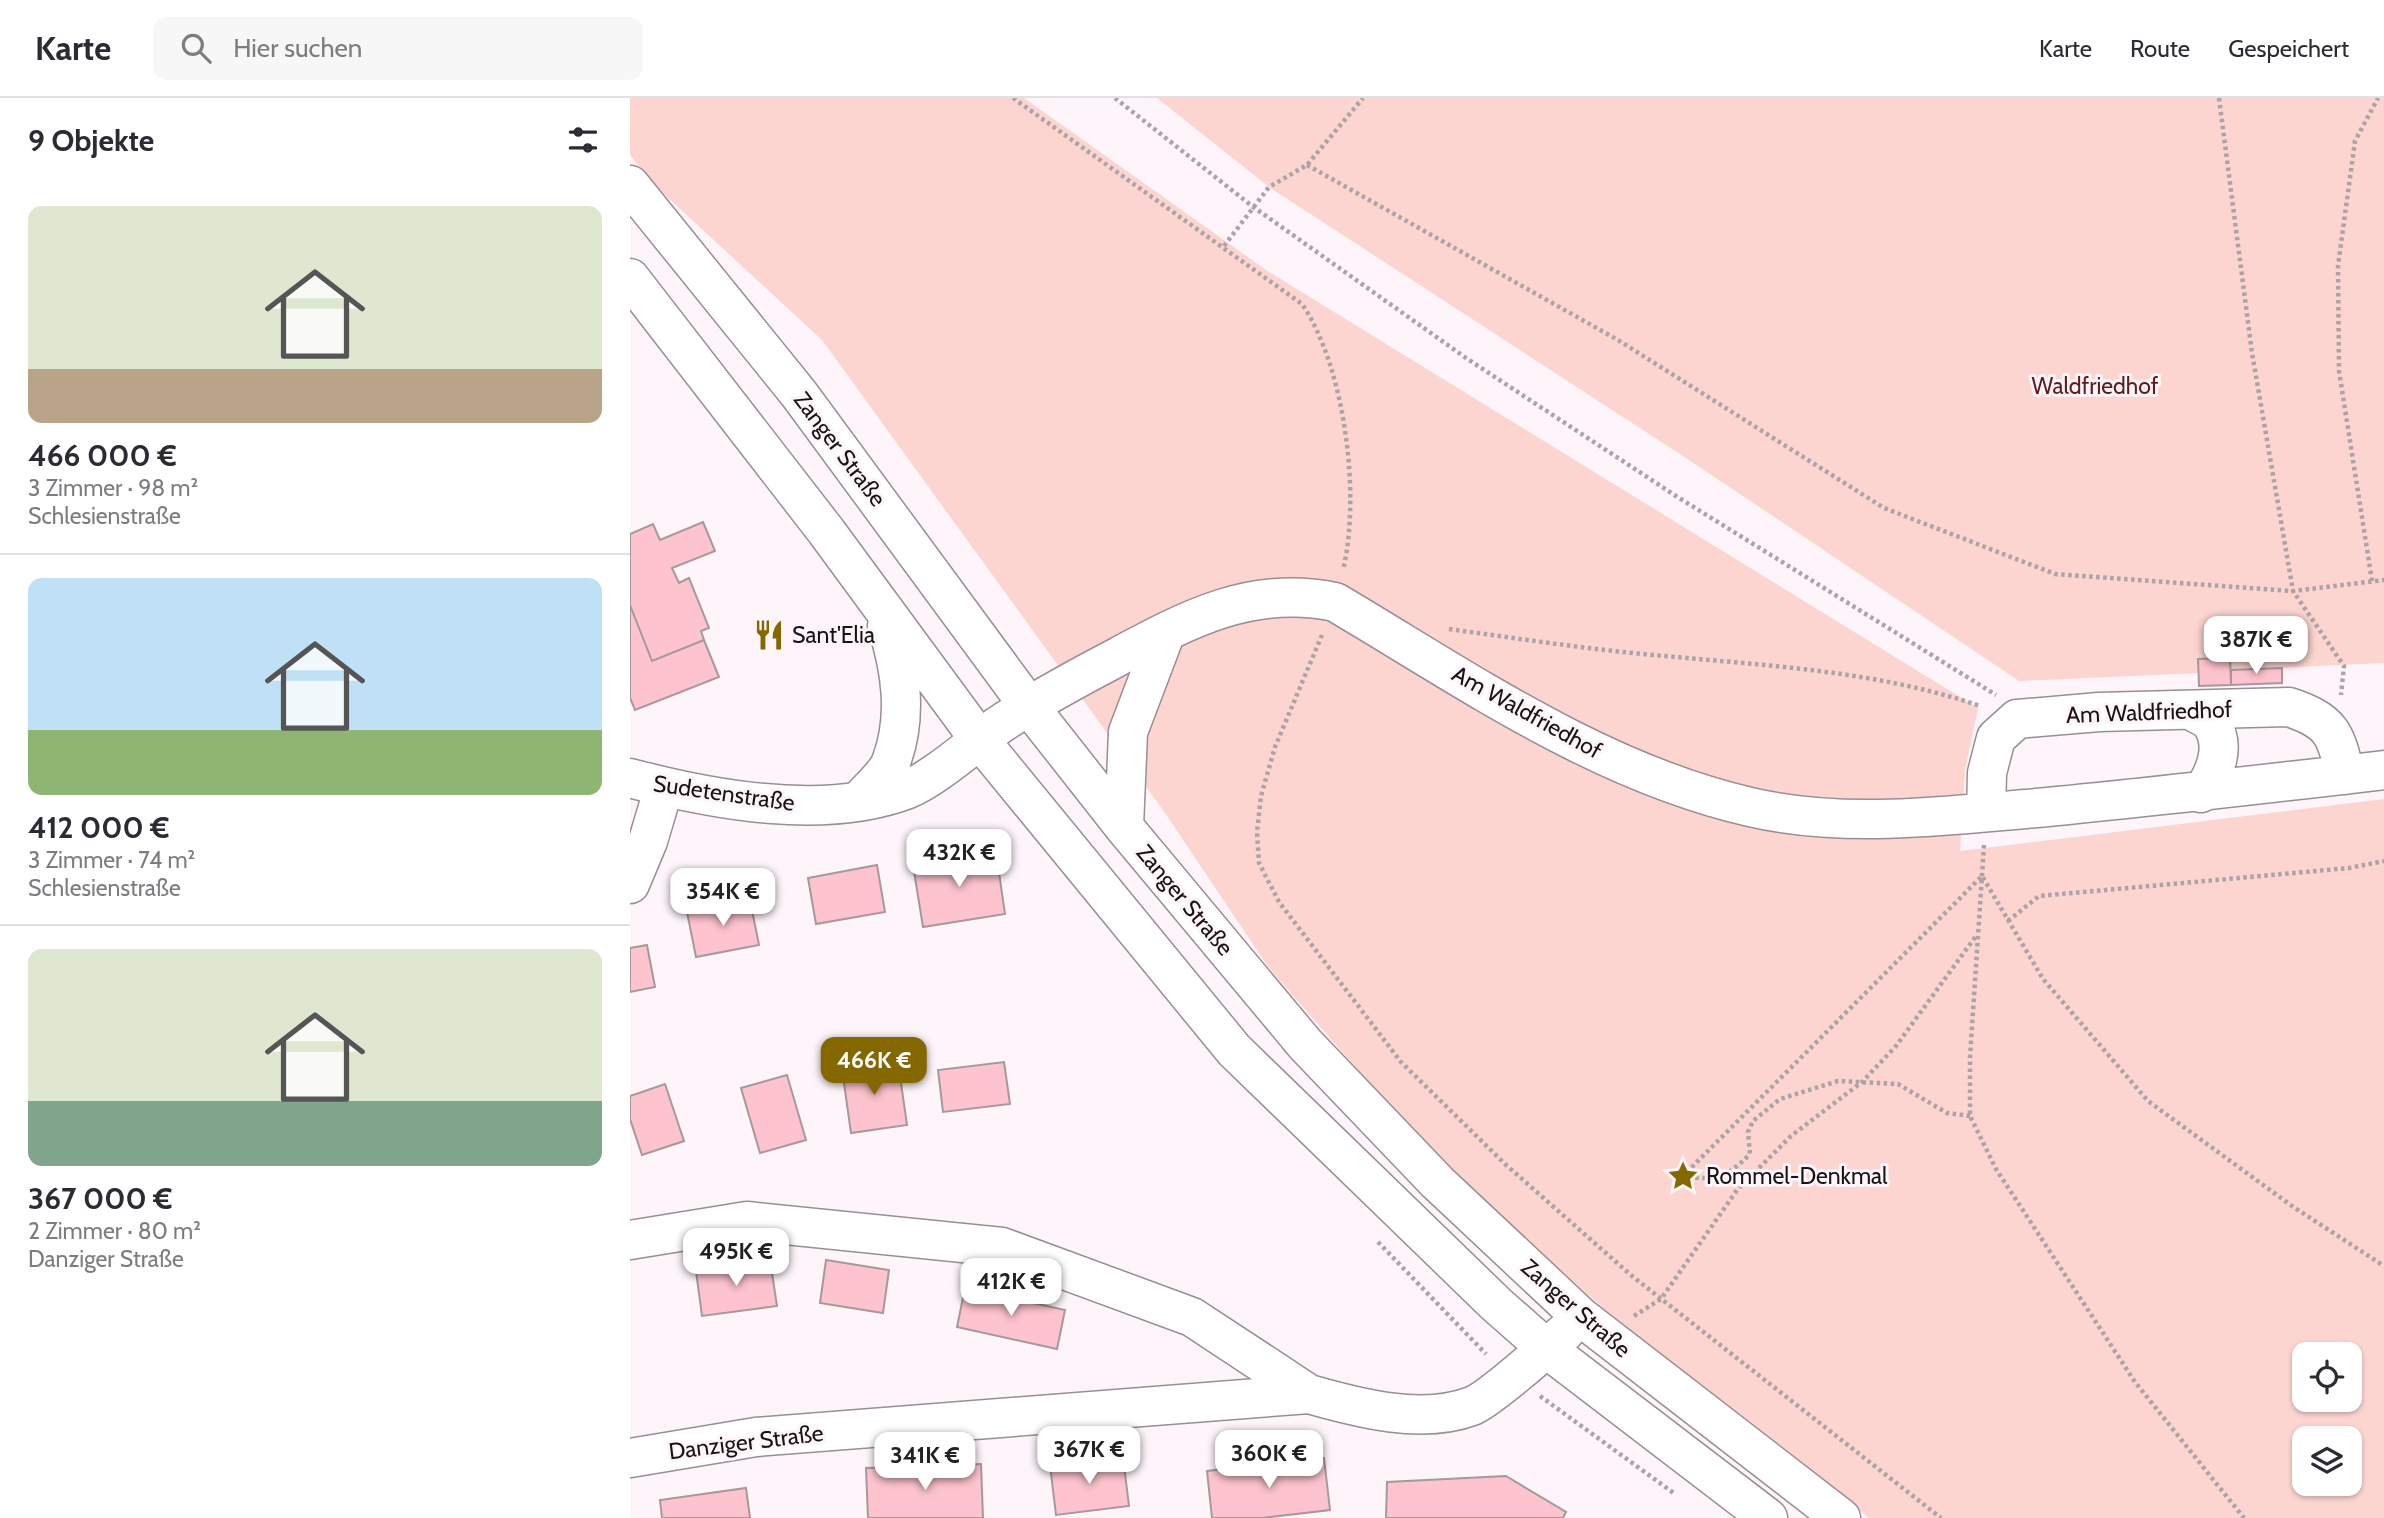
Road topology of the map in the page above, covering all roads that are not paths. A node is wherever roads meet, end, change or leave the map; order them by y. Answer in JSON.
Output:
{"nodes":[{"id":1,"x":630,"y":185,"type":"edge"},
{"id":2,"x":630,"y":278,"type":"edge"},
{"id":3,"x":879,"y":604,"type":"junction"},
{"id":4,"x":1166,"y":632,"type":"junction"},
{"id":5,"x":1028,"y":705,"type":"junction"},
{"id":6,"x":2192,"y":711,"type":"junction"},
{"id":7,"x":979,"y":739,"type":"junction"},
{"id":8,"x":2384,"y":770,"type":"edge"},
{"id":9,"x":2345,"y":775,"type":"junction"},
{"id":10,"x":647,"y":783,"type":"edge"},
{"id":11,"x":2201,"y":793,"type":"junction"},
{"id":12,"x":860,"y":800,"type":"junction"},
{"id":13,"x":1986,"y":812,"type":"junction"},
{"id":14,"x":1124,"y":827,"type":"junction"},
{"id":15,"x":630,"y":884,"type":"edge"},
{"id":16,"x":630,"y":1240,"type":"edge"},
{"id":17,"x":1592,"y":1326,"type":"junction"},
{"id":18,"x":1547,"y":1349,"type":"junction"},
{"id":19,"x":1309,"y":1394,"type":"junction"},
{"id":20,"x":630,"y":1458,"type":"edge"},
{"id":21,"x":1768,"y":1518,"type":"edge"},
{"id":22,"x":1841,"y":1518,"type":"edge"}],
"edges":[{"from":1,"to":5,"type":"street","name":"Zanger Straße"},
{"from":2,"to":3,"type":"street","name":"Zanger Straße"},
{"from":3,"to":7,"type":"street","name":"Zanger Straße"},
{"from":3,"to":12,"type":"street"},
{"from":4,"to":5,"type":"street","name":"Am Waldfriedhof"},
{"from":4,"to":13,"type":"street","name":"Am Waldfriedhof"},
{"from":4,"to":14,"type":"street"},
{"from":5,"to":7,"type":"street","name":"Sudetenstraße"},
{"from":5,"to":14,"type":"street","name":"Zanger Straße"},
{"from":6,"to":9,"type":"street","name":"Am Waldfriedhof"},
{"from":6,"to":11,"type":"street"},
{"from":6,"to":13,"type":"street","name":"Am Waldfriedhof"},
{"from":7,"to":12,"type":"street","name":"Sudetenstraße"},
{"from":7,"to":18,"type":"street","name":"Zanger Straße"},
{"from":8,"to":9,"type":"street","name":"Am Waldfriedhof"},
{"from":9,"to":11,"type":"street","name":"Am Waldfriedhof"},
{"from":10,"to":12,"type":"street","name":"Sudetenstraße"},
{"from":10,"to":15,"type":"street"},
{"from":11,"to":13,"type":"street","name":"Am Waldfriedhof"},
{"from":14,"to":17,"type":"street","name":"Zanger Straße"},
{"from":16,"to":19,"type":"street"},
{"from":17,"to":18,"type":"street","name":"Danziger Straße"},
{"from":17,"to":22,"type":"street","name":"Zanger Straße"},
{"from":18,"to":19,"type":"street","name":"Danziger Straße"},
{"from":18,"to":21,"type":"street","name":"Zanger Straße"},
{"from":19,"to":20,"type":"street","name":"Danziger Straße"}]}
